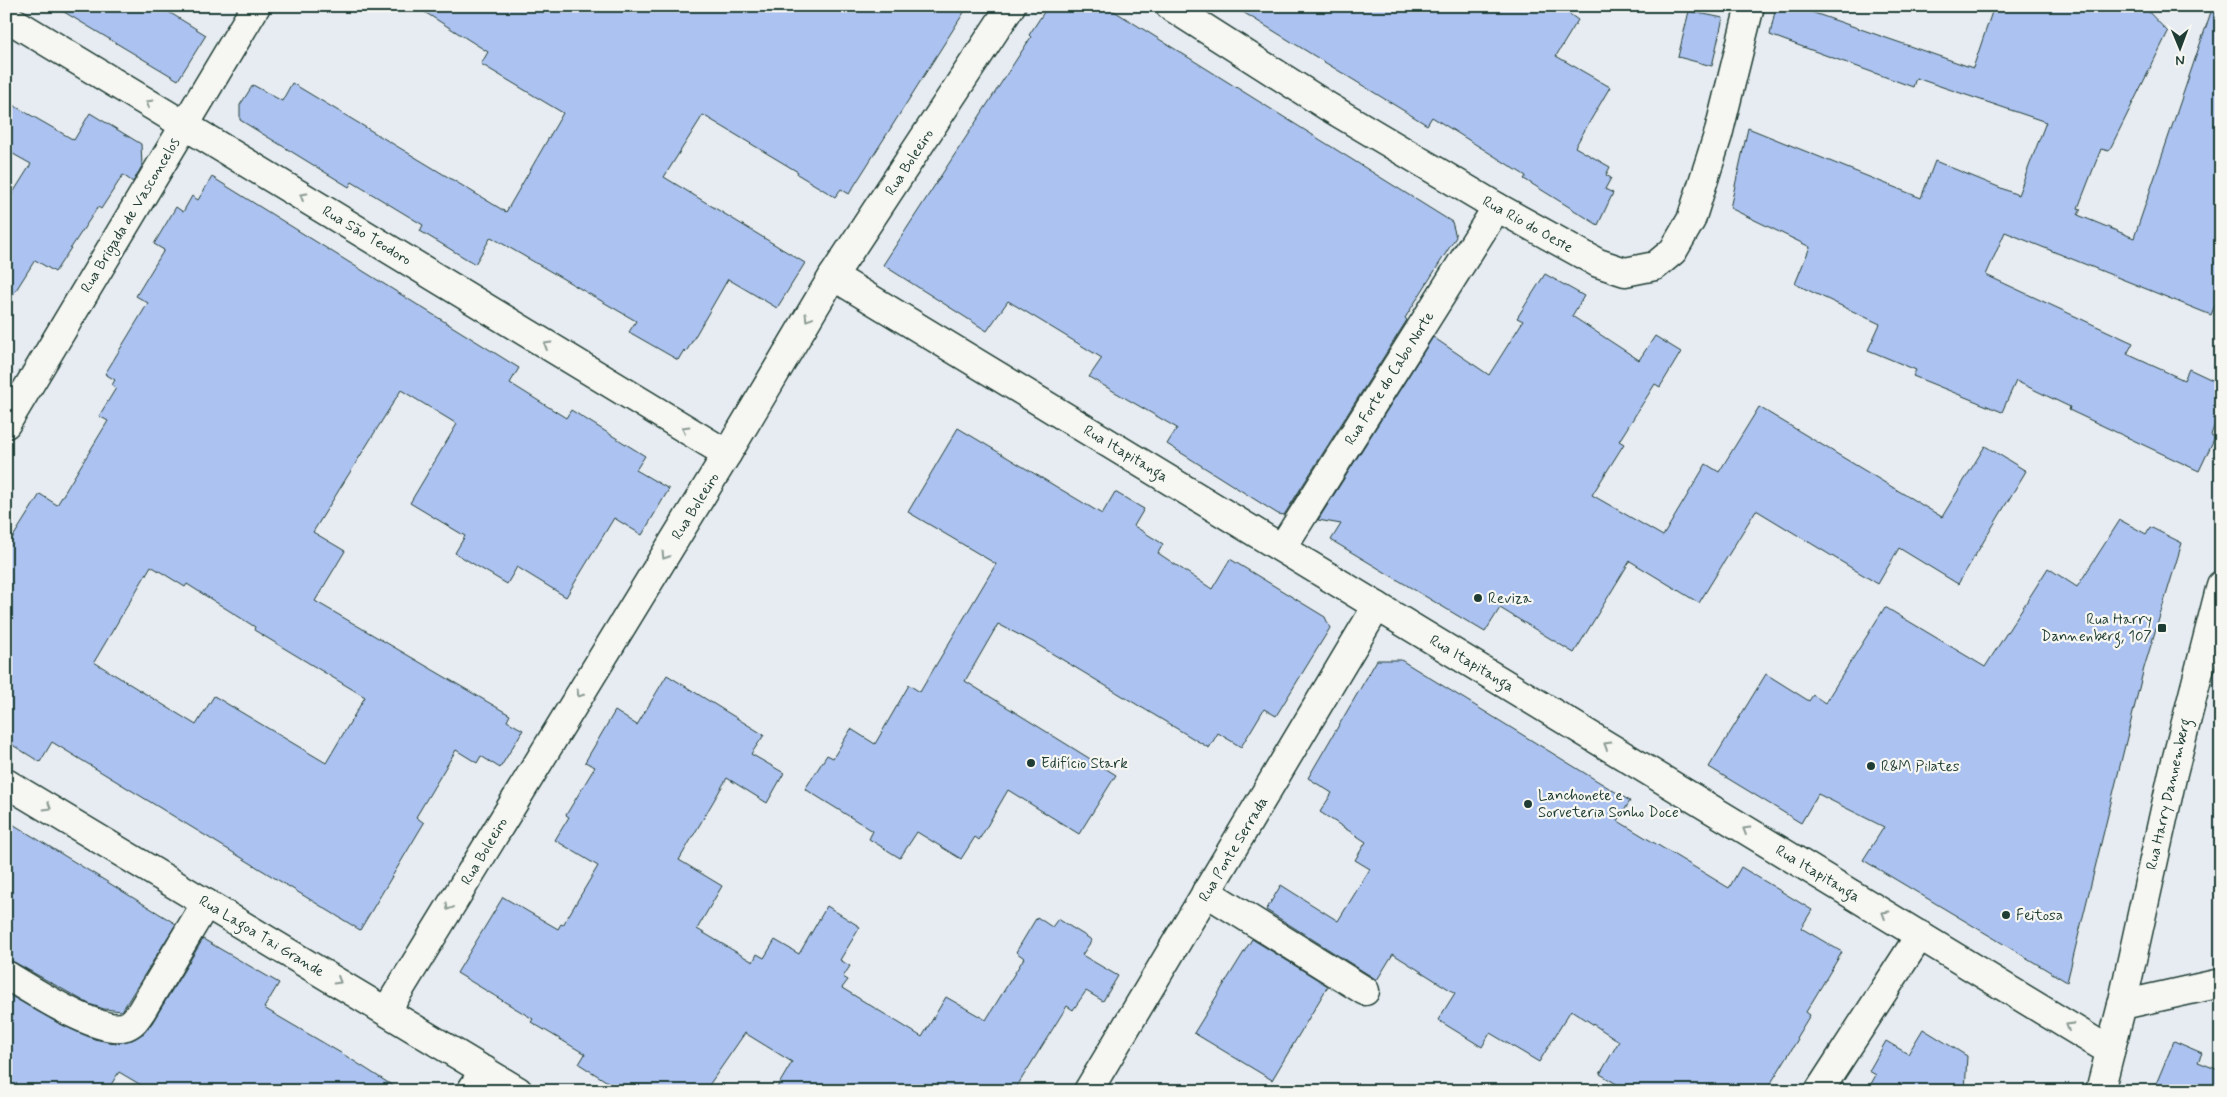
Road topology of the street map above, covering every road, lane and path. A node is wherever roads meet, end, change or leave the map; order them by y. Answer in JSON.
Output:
{"nodes":[{"id":1,"x":256,"y":6,"type":"edge"},
{"id":2,"x":1011,"y":6,"type":"edge"},
{"id":3,"x":1170,"y":6,"type":"edge"},
{"id":4,"x":1750,"y":6,"type":"edge"},
{"id":5,"x":6,"y":16,"type":"edge"},
{"id":6,"x":184,"y":124,"type":"junction"},
{"id":7,"x":1496,"y":207,"type":"junction"},
{"id":8,"x":833,"y":276,"type":"junction"},
{"id":9,"x":6,"y":424,"type":"edge"},
{"id":10,"x":727,"y":454,"type":"junction"},
{"id":11,"x":1282,"y":548,"type":"junction"},
{"id":12,"x":2221,"y":585,"type":"edge"},
{"id":13,"x":1377,"y":606,"type":"junction"},
{"id":14,"x":6,"y":783,"type":"edge"},
{"id":15,"x":1206,"y":892,"type":"junction"},
{"id":16,"x":206,"y":903,"type":"junction"},
{"id":17,"x":1920,"y":935,"type":"junction"},
{"id":18,"x":6,"y":975,"type":"edge"},
{"id":19,"x":2221,"y":983,"type":"edge"},
{"id":20,"x":1365,"y":991,"type":"dead end"},
{"id":21,"x":2122,"y":1005,"type":"junction"},
{"id":22,"x":387,"y":1010,"type":"junction"},
{"id":23,"x":2110,"y":1051,"type":"junction"},
{"id":24,"x":478,"y":1080,"type":"edge"},
{"id":25,"x":518,"y":1091,"type":"edge"},
{"id":26,"x":1088,"y":1091,"type":"edge"},
{"id":27,"x":1819,"y":1091,"type":"edge"},
{"id":28,"x":2100,"y":1091,"type":"edge"}],
"edges":[{"from":1,"to":6,"type":"street","name":"Rua Brigada de Vasconcelos"},
{"from":2,"to":8,"type":"street","name":"Rua Boleeiro"},
{"from":3,"to":7,"type":"street","name":"Rua Rio do Oeste"},
{"from":4,"to":7,"type":"street","name":"Rua Rio do Oeste"},
{"from":6,"to":5,"type":"street","name":"Rua São Teodoro","one_way":true},
{"from":6,"to":9,"type":"street","name":"Rua Brigada de Vasconcelos"},
{"from":10,"to":6,"type":"street","name":"Rua São Teodoro","one_way":true},
{"from":7,"to":11,"type":"street","name":"Rua Forte do Cabo Norte"},
{"from":8,"to":10,"type":"street","name":"Rua Boleeiro","one_way":true},
{"from":8,"to":11,"type":"street","name":"Rua Itapitanga"},
{"from":10,"to":22,"type":"street","name":"Rua Boleeiro","one_way":true},
{"from":11,"to":13,"type":"street","name":"Rua Itapitanga"},
{"from":12,"to":21,"type":"street","name":"Rua Harry Dannemberg"},
{"from":13,"to":15,"type":"street","name":"Rua Ponte Serrada"},
{"from":17,"to":13,"type":"street","name":"Rua Itapitanga","one_way":true},
{"from":14,"to":16,"type":"street","name":"Rua Lagoa Tai Grande","one_way":true},
{"from":15,"to":20,"type":"street"},
{"from":15,"to":26,"type":"street","name":"Rua Ponte Serrada"},
{"from":16,"to":18,"type":"street"},
{"from":16,"to":22,"type":"street","name":"Rua Lagoa Tai Grande","one_way":true},
{"from":23,"to":17,"type":"street","name":"Rua Itapitanga","one_way":true},
{"from":17,"to":27,"type":"street"},
{"from":19,"to":21,"type":"street"},
{"from":21,"to":23,"type":"street","name":"Rua Harry Dannemberg"},
{"from":22,"to":24,"type":"street","name":"Rua Lagoa Tai Grande"},
{"from":23,"to":28,"type":"street","name":"Rua Harry Dannemberg"},
{"from":24,"to":25,"type":"street","name":"Rua Lagoa Tai Grande"}]}
